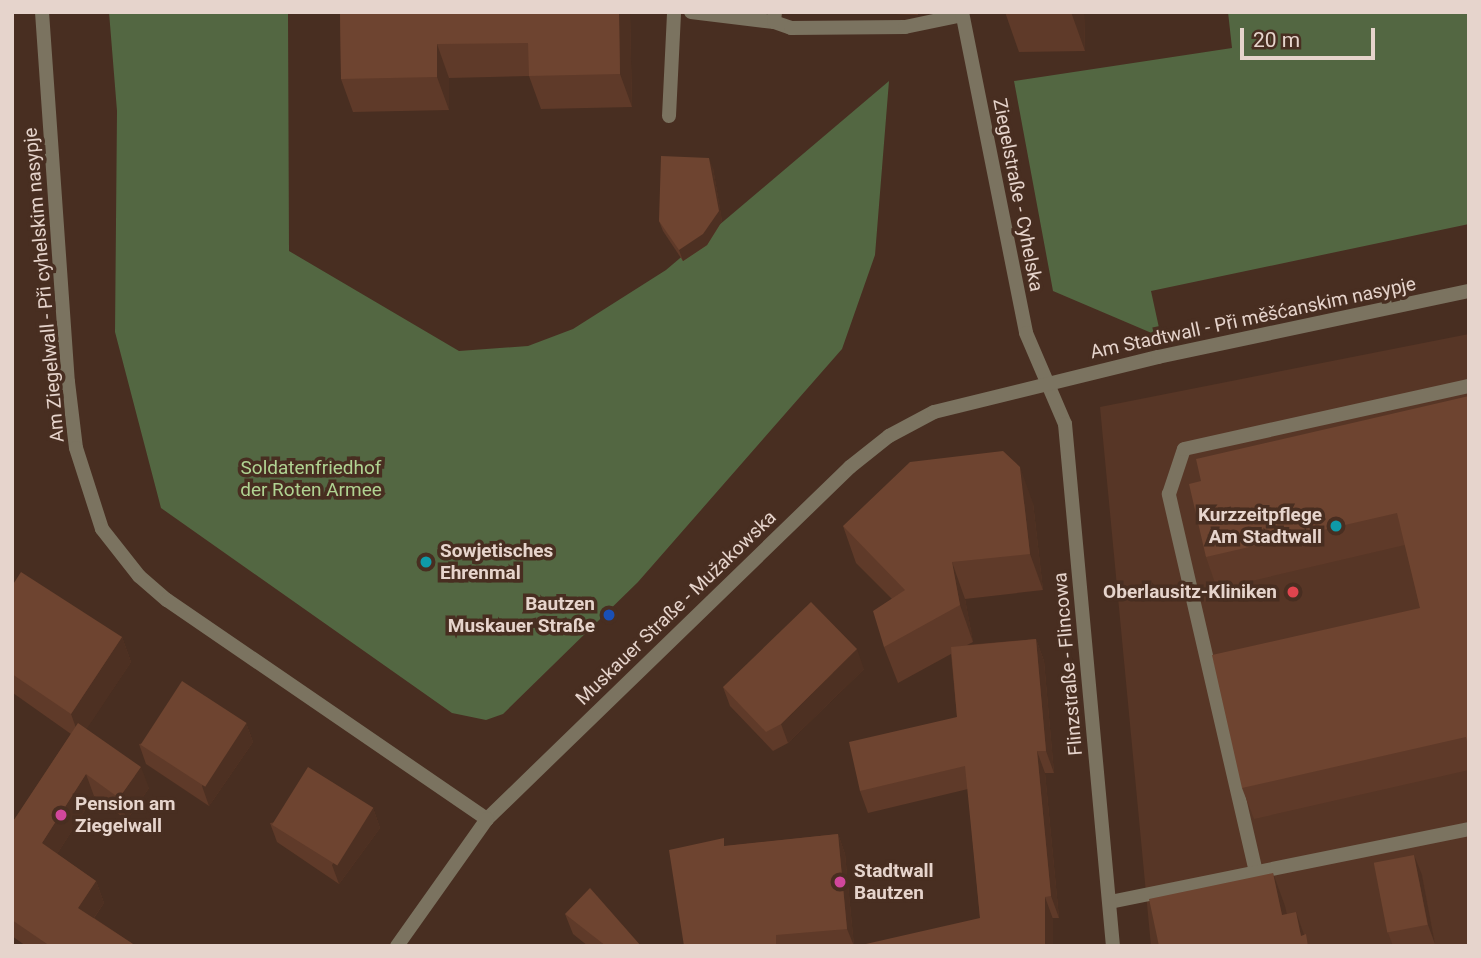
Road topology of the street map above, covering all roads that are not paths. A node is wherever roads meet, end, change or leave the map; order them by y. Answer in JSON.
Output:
{"nodes":[{"id":1,"x":42,"y":12,"type":"edge"},
{"id":2,"x":674,"y":12,"type":"edge"},
{"id":3,"x":691,"y":12,"type":"edge"},
{"id":4,"x":962,"y":13,"type":"edge"},
{"id":5,"x":775,"y":17,"type":"edge"},
{"id":6,"x":669,"y":116,"type":"dead end"},
{"id":7,"x":1469,"y":291,"type":"edge"},
{"id":8,"x":1045,"y":383,"type":"junction"},
{"id":9,"x":1469,"y":386,"type":"edge"},
{"id":10,"x":486,"y":819,"type":"junction"},
{"id":11,"x":1469,"y":829,"type":"edge"},
{"id":12,"x":1256,"y":872,"type":"junction"},
{"id":13,"x":1110,"y":902,"type":"junction"},
{"id":14,"x":397,"y":946,"type":"edge"},
{"id":15,"x":1113,"y":946,"type":"edge"}],
"edges":[{"from":1,"to":10,"type":"street","name":"Am Ziegelwall - Při cyhelskim nasypje"},
{"from":2,"to":6,"type":"street"},
{"from":3,"to":5,"type":"street"},
{"from":4,"to":5,"type":"street"},
{"from":4,"to":8,"type":"street","name":"Ziegelstraße - Cyhelska"},
{"from":7,"to":8,"type":"street","name":"Am Stadtwall - Při měšćanskim nasypje"},
{"from":8,"to":10,"type":"street","name":"Muskauer Straße - Mužakowska"},
{"from":8,"to":13,"type":"street","name":"Flinzstraße - Flincowa"},
{"from":9,"to":12,"type":"street"},
{"from":10,"to":14,"type":"street","name":"Muskauer Straße - Mužakowska"},
{"from":11,"to":12,"type":"street"},
{"from":12,"to":13,"type":"street"},
{"from":13,"to":15,"type":"street","name":"Flinzstraße - Flincowa"}]}
